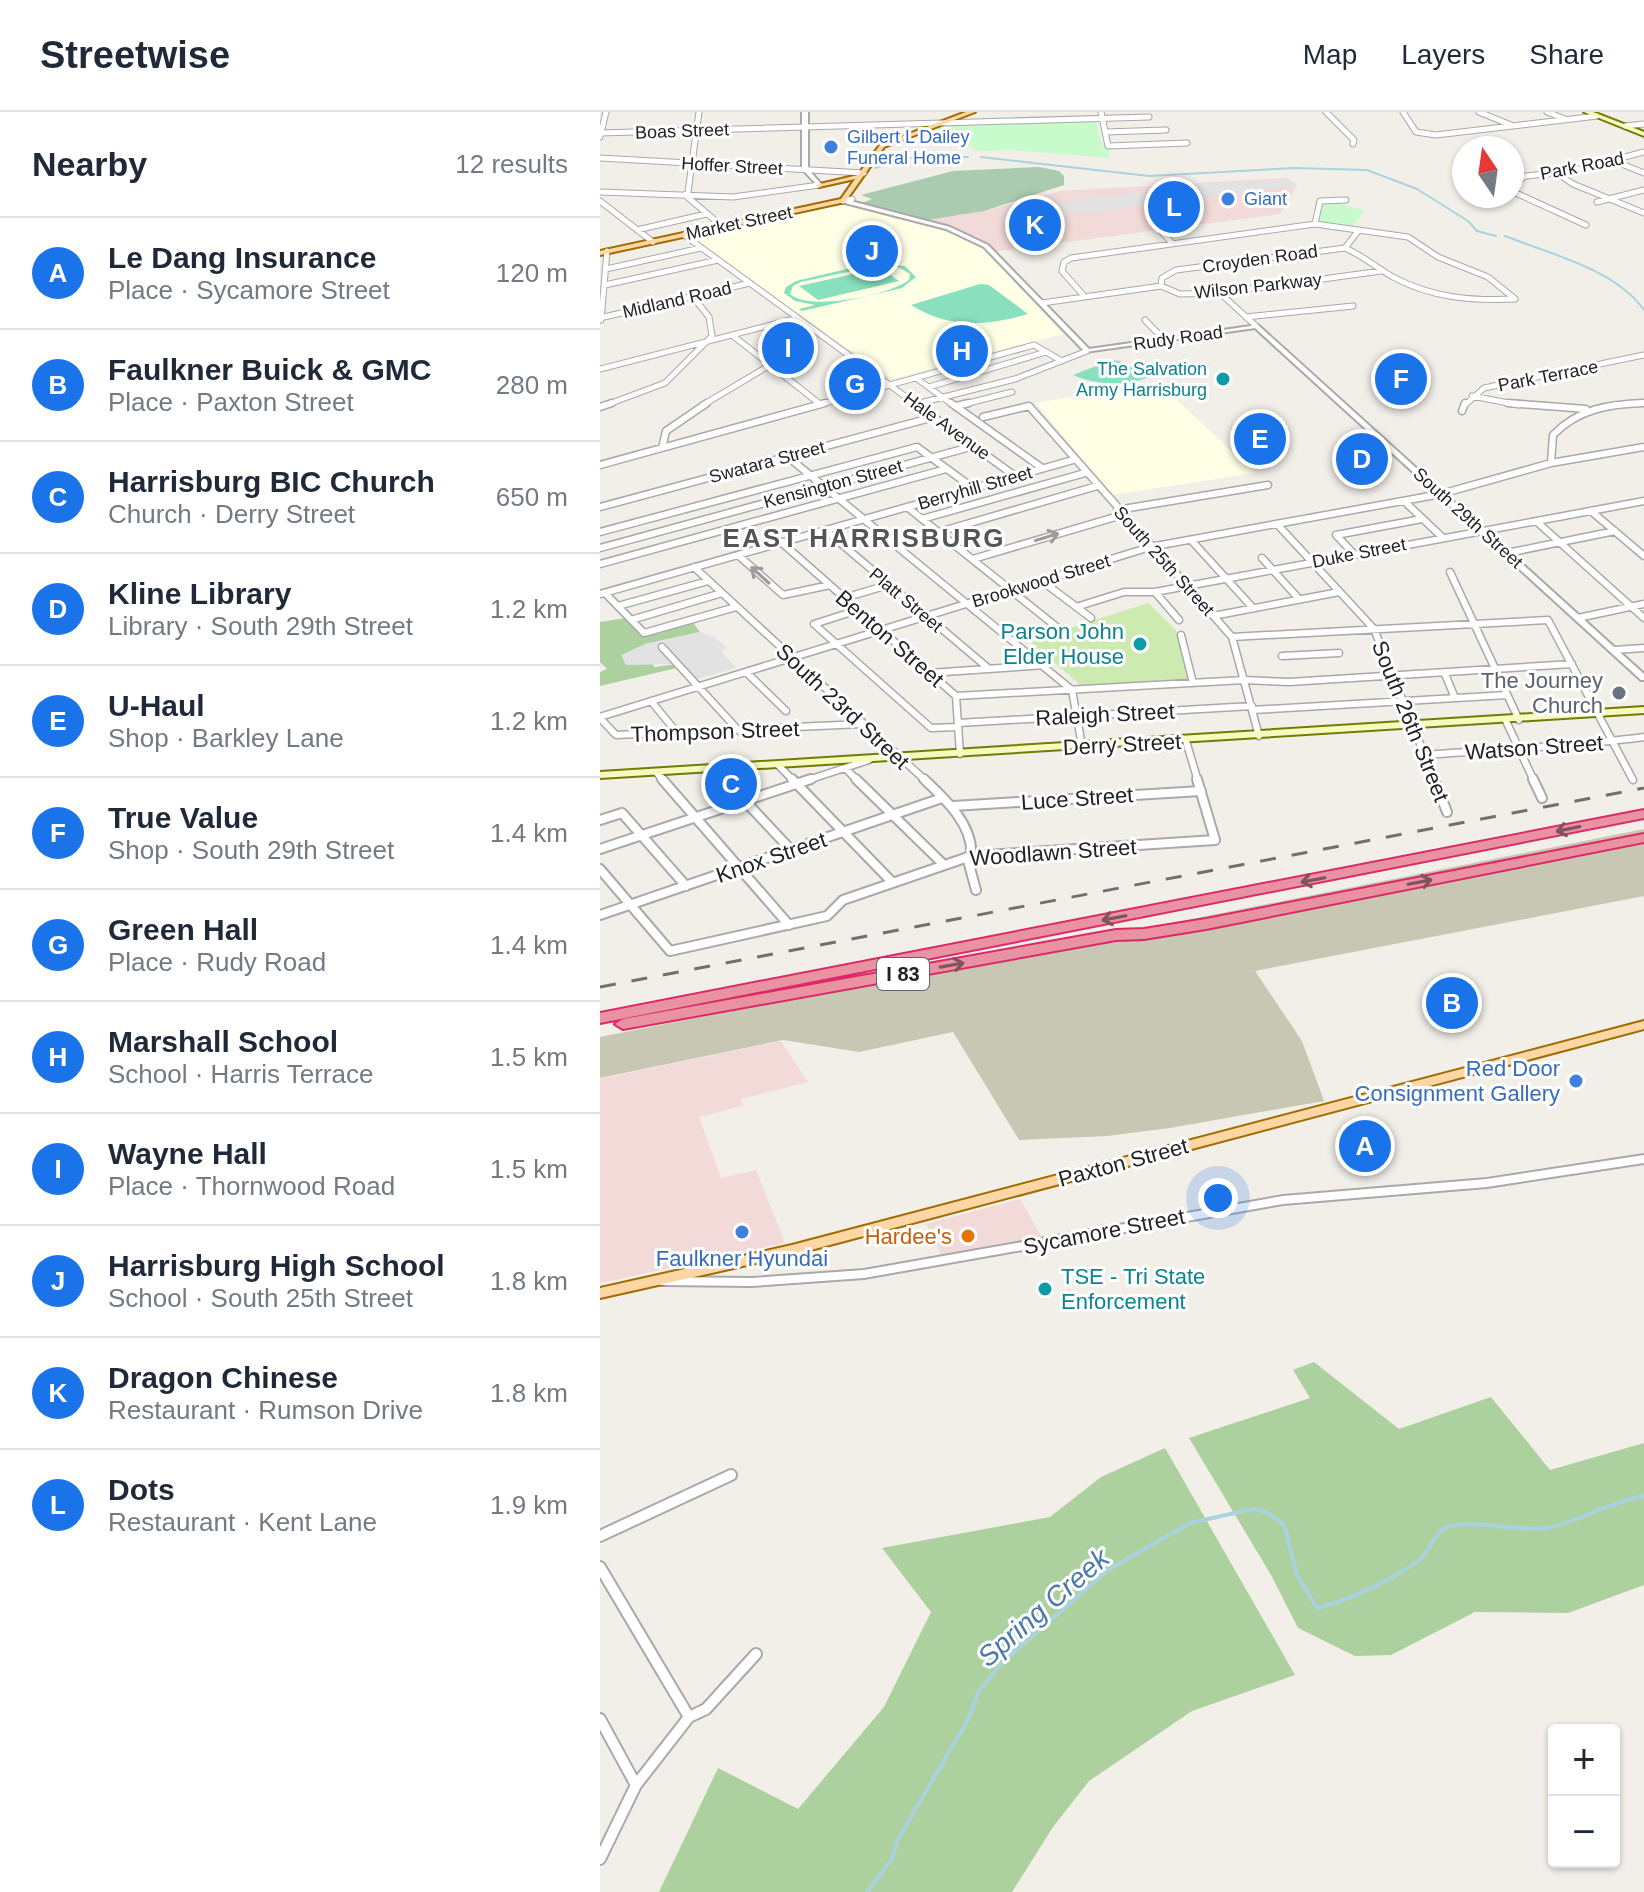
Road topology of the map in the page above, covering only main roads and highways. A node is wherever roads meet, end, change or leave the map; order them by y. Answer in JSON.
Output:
{"nodes":[{"id":1,"x":972,"y":112,"type":"edge"},
{"id":2,"x":1587,"y":112,"type":"edge"},
{"id":3,"x":1644,"y":134,"type":"edge"},
{"id":4,"x":862,"y":174,"type":"junction"},
{"id":5,"x":847,"y":200,"type":"junction"},
{"id":6,"x":603,"y":252,"type":"edge"},
{"id":7,"x":1644,"y":710,"type":"edge"},
{"id":8,"x":600,"y":775,"type":"edge"},
{"id":9,"x":1644,"y":814,"type":"edge"},
{"id":10,"x":1644,"y":838,"type":"edge"},
{"id":11,"x":600,"y":1018,"type":"edge"},
{"id":12,"x":1644,"y":1025,"type":"edge"},
{"id":13,"x":600,"y":1028,"type":"edge"},
{"id":14,"x":601,"y":1293,"type":"edge"}],
"edges":[{"from":1,"to":4,"type":"main road"},
{"from":2,"to":3,"type":"main road"},
{"from":4,"to":5,"type":"main road"},
{"from":4,"to":5,"type":"main road"},
{"from":5,"to":6,"type":"main road","name":"Market Street"},
{"from":7,"to":8,"type":"main road","name":"Derry Street"},
{"from":9,"to":11,"type":"highway","number":"I 83","one_way":true},
{"from":13,"to":10,"type":"highway","number":"I 83","one_way":true},
{"from":12,"to":14,"type":"main road","name":"Paxton Street"}]}
